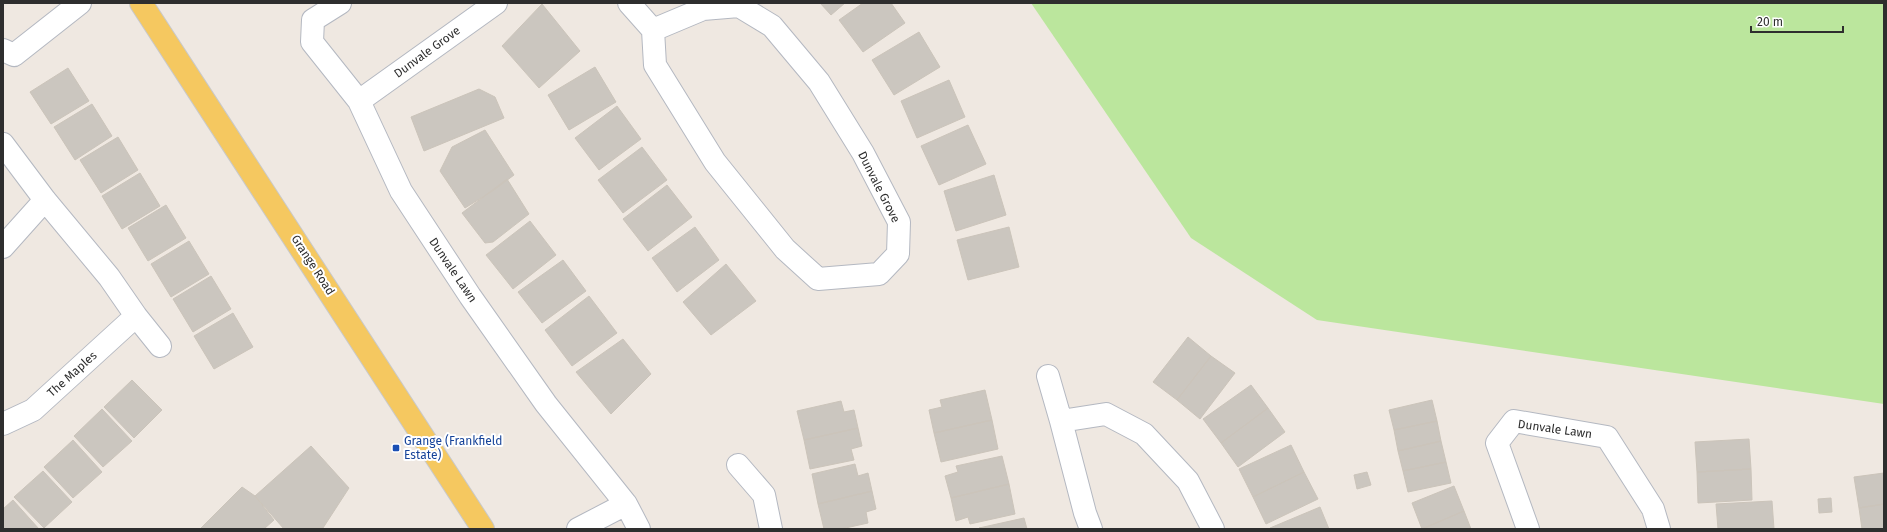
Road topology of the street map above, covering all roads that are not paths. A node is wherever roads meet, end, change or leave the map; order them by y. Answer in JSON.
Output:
{"nodes":[{"id":1,"x":80,"y":3,"type":"edge"},
{"id":2,"x":141,"y":3,"type":"edge"},
{"id":3,"x":340,"y":3,"type":"edge"},
{"id":4,"x":496,"y":3,"type":"edge"},
{"id":5,"x":629,"y":3,"type":"edge"},
{"id":6,"x":653,"y":30,"type":"junction"},
{"id":7,"x":7,"y":58,"type":"edge"},
{"id":8,"x":359,"y":102,"type":"junction"},
{"id":9,"x":3,"y":144,"type":"edge"},
{"id":10,"x":45,"y":200,"type":"junction"},
{"id":11,"x":3,"y":247,"type":"edge"},
{"id":12,"x":136,"y":316,"type":"junction"},
{"id":13,"x":160,"y":346,"type":"dead end"},
{"id":14,"x":1048,"y":376,"type":"dead end"},
{"id":15,"x":1061,"y":421,"type":"junction"},
{"id":16,"x":3,"y":424,"type":"edge"},
{"id":17,"x":738,"y":465,"type":"dead end"},
{"id":18,"x":626,"y":504,"type":"junction"},
{"id":19,"x":483,"y":529,"type":"edge"},
{"id":20,"x":578,"y":529,"type":"edge"},
{"id":21,"x":639,"y":529,"type":"edge"},
{"id":22,"x":770,"y":529,"type":"edge"},
{"id":23,"x":1091,"y":529,"type":"edge"},
{"id":24,"x":1213,"y":529,"type":"edge"},
{"id":25,"x":1528,"y":529,"type":"edge"},
{"id":26,"x":1659,"y":529,"type":"edge"}],
"edges":[{"from":1,"to":7,"type":"street"},
{"from":2,"to":19,"type":"main road","name":"Grange Road"},
{"from":3,"to":8,"type":"street","name":"Dunvale Lawn"},
{"from":4,"to":8,"type":"street","name":"Dunvale Grove"},
{"from":5,"to":6,"type":"street"},
{"from":6,"to":6,"type":"street","name":"Dunvale Grove"},
{"from":8,"to":18,"type":"street","name":"Dunvale Lawn"},
{"from":9,"to":10,"type":"street"},
{"from":10,"to":11,"type":"street"},
{"from":10,"to":12,"type":"street"},
{"from":12,"to":13,"type":"street"},
{"from":12,"to":16,"type":"street","name":"The Maples"},
{"from":14,"to":15,"type":"street"},
{"from":15,"to":23,"type":"street"},
{"from":15,"to":24,"type":"street"},
{"from":17,"to":22,"type":"street"},
{"from":18,"to":20,"type":"street"},
{"from":18,"to":21,"type":"street","name":"Dunvale Lawn"},
{"from":25,"to":26,"type":"street","name":"Dunvale Lawn"}]}
